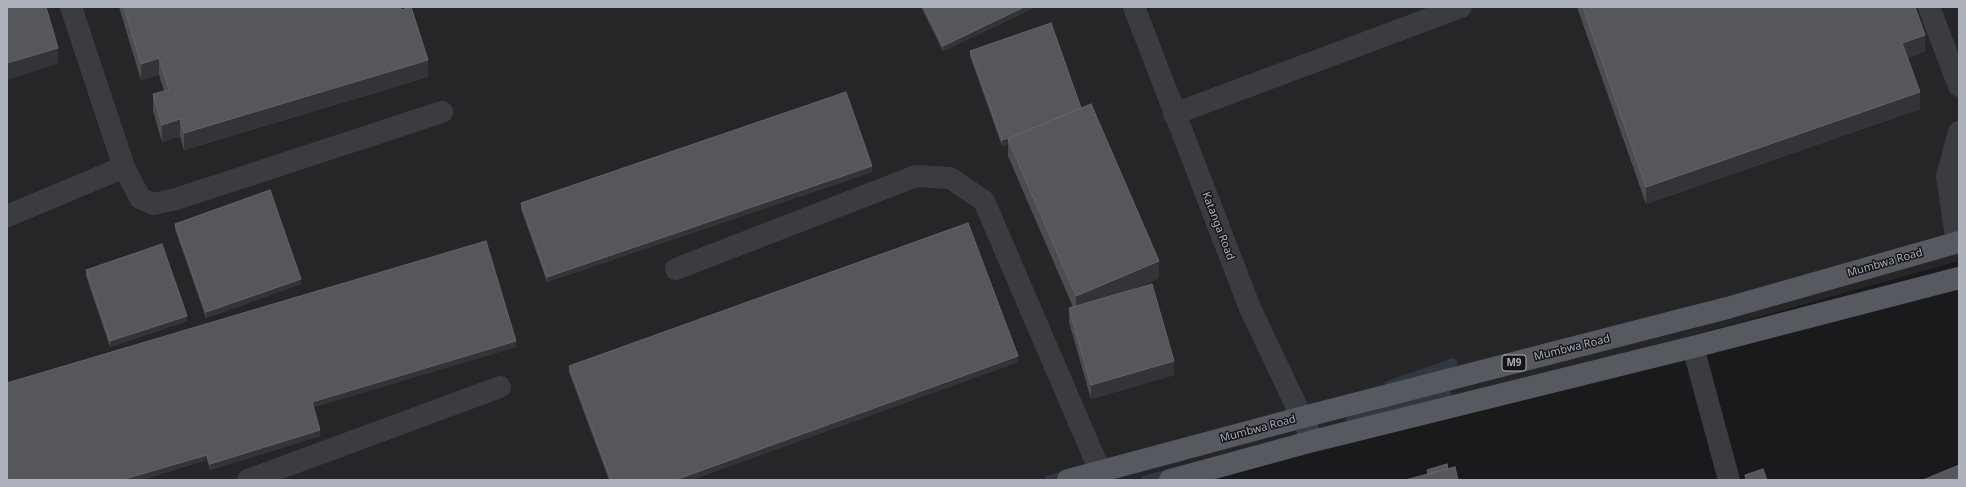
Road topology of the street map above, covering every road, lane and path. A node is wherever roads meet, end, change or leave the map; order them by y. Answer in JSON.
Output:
{"nodes":[{"id":1,"x":71,"y":7,"type":"edge"},
{"id":2,"x":1134,"y":7,"type":"edge"},
{"id":3,"x":1461,"y":7,"type":"edge"},
{"id":4,"x":1929,"y":7,"type":"edge"},
{"id":5,"x":1959,"y":86,"type":"edge"},
{"id":6,"x":442,"y":112,"type":"dead end"},
{"id":7,"x":1174,"y":114,"type":"junction"},
{"id":8,"x":1959,"y":132,"type":"edge"},
{"id":9,"x":124,"y":167,"type":"junction"},
{"id":10,"x":7,"y":216,"type":"edge"},
{"id":11,"x":1958,"y":243,"type":"edge"},
{"id":12,"x":676,"y":269,"type":"dead end"},
{"id":13,"x":1959,"y":278,"type":"edge"},
{"id":14,"x":1693,"y":347,"type":"junction"},
{"id":15,"x":500,"y":387,"type":"dead end"},
{"id":16,"x":1303,"y":417,"type":"junction"},
{"id":17,"x":1313,"y":441,"type":"junction"},
{"id":18,"x":1100,"y":472,"type":"junction"},
{"id":19,"x":279,"y":475,"type":"edge"},
{"id":20,"x":248,"y":480,"type":"edge"},
{"id":21,"x":1068,"y":480,"type":"edge"},
{"id":22,"x":1170,"y":480,"type":"edge"},
{"id":23,"x":1729,"y":480,"type":"edge"}],
"edges":[{"from":1,"to":9,"type":"street"},
{"from":2,"to":7,"type":"street","name":"Katanga Road"},
{"from":3,"to":7,"type":"street"},
{"from":4,"to":5,"type":"street"},
{"from":6,"to":9,"type":"street"},
{"from":7,"to":16,"type":"street","name":"Katanga Road"},
{"from":8,"to":11,"type":"street"},
{"from":9,"to":10,"type":"street"},
{"from":11,"to":16,"type":"main road","name":"Mumbwa Road","number":"M9"},
{"from":12,"to":18,"type":"street"},
{"from":13,"to":14,"type":"main road","number":"M9"},
{"from":14,"to":17,"type":"main road","number":"M9"},
{"from":14,"to":23,"type":"street"},
{"from":15,"to":19,"type":"street"},
{"from":16,"to":17,"type":"street","name":"Katanga Road"},
{"from":16,"to":18,"type":"main road","name":"Mumbwa Road","number":"M9"},
{"from":17,"to":22,"type":"main road","number":"M9"},
{"from":18,"to":21,"type":"main road","name":"Mumbwa Road","number":"M9"},
{"from":19,"to":20,"type":"street"}]}
